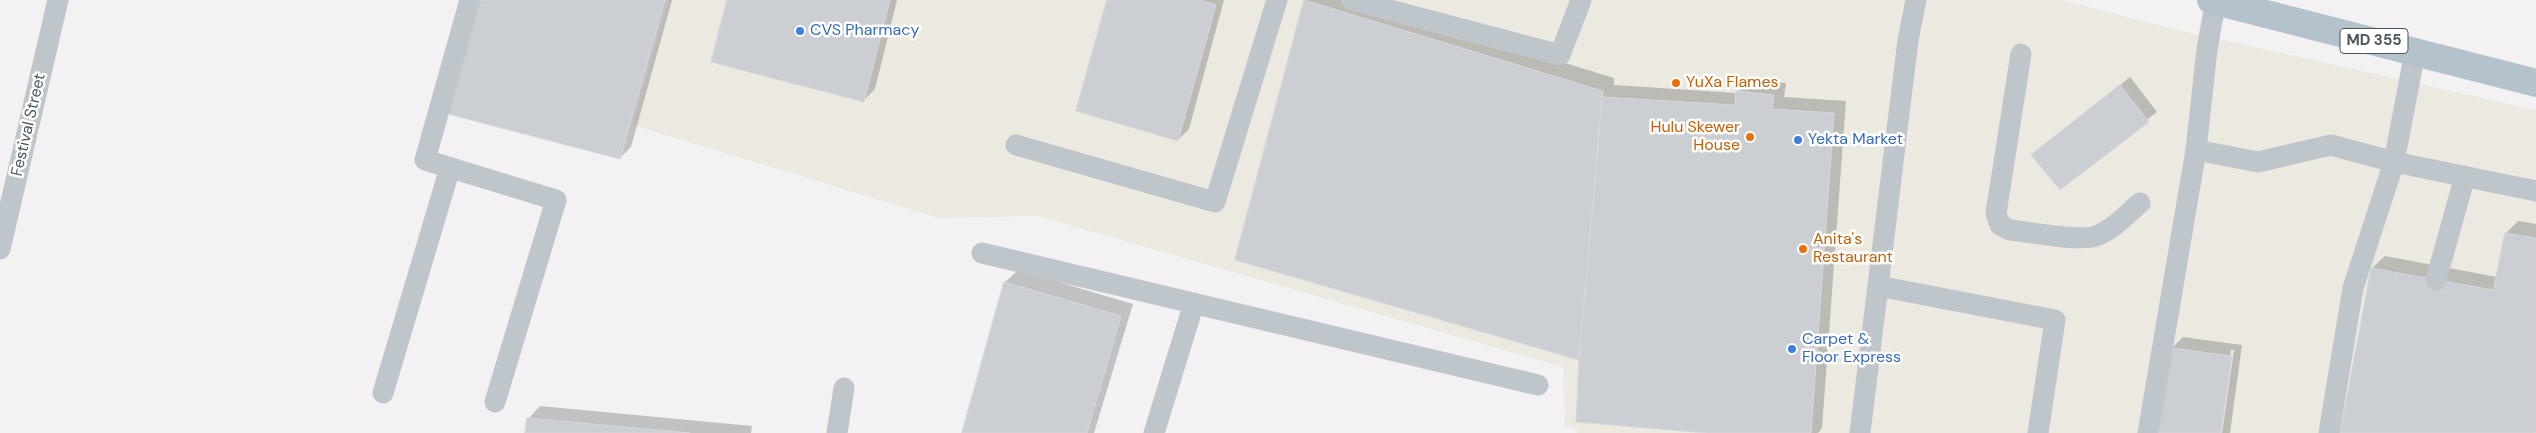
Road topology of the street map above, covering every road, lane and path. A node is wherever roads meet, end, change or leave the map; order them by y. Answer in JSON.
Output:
{"nodes":[{"id":1,"x":58,"y":0,"type":"edge"},
{"id":2,"x":470,"y":0,"type":"edge"},
{"id":3,"x":1277,"y":0,"type":"edge"},
{"id":4,"x":1352,"y":0,"type":"edge"},
{"id":5,"x":1581,"y":0,"type":"edge"},
{"id":6,"x":1916,"y":0,"type":"edge"},
{"id":7,"x":2215,"y":0,"type":"edge"},
{"id":8,"x":2415,"y":52,"type":"junction"},
{"id":9,"x":2021,"y":54,"type":"dead end"},
{"id":10,"x":2536,"y":83,"type":"edge"},
{"id":11,"x":1016,"y":145,"type":"dead end"},
{"id":12,"x":2196,"y":150,"type":"junction"},
{"id":13,"x":2394,"y":162,"type":"junction"},
{"id":14,"x":450,"y":168,"type":"junction"},
{"id":15,"x":2464,"y":176,"type":"junction"},
{"id":16,"x":2536,"y":191,"type":"edge"},
{"id":17,"x":2140,"y":203,"type":"dead end"},
{"id":18,"x":0,"y":249,"type":"edge"},
{"id":19,"x":982,"y":252,"type":"dead end"},
{"id":20,"x":2436,"y":280,"type":"dead end"},
{"id":21,"x":1878,"y":286,"type":"junction"},
{"id":22,"x":1194,"y":303,"type":"junction"},
{"id":23,"x":1538,"y":385,"type":"dead end"},
{"id":24,"x":844,"y":388,"type":"dead end"},
{"id":25,"x":383,"y":393,"type":"dead end"},
{"id":26,"x":496,"y":402,"type":"dead end"},
{"id":27,"x":837,"y":433,"type":"edge"},
{"id":28,"x":1154,"y":433,"type":"edge"},
{"id":29,"x":1860,"y":433,"type":"edge"},
{"id":30,"x":2038,"y":433,"type":"edge"},
{"id":31,"x":2148,"y":433,"type":"edge"},
{"id":32,"x":2329,"y":433,"type":"edge"}],
"edges":[{"from":1,"to":18,"type":"lane","name":"Festival Street"},
{"from":2,"to":14,"type":"lane"},
{"from":3,"to":11,"type":"lane"},
{"from":4,"to":5,"type":"lane"},
{"from":6,"to":21,"type":"lane"},
{"from":7,"to":8,"type":"main road","number":"MD 355"},
{"from":7,"to":12,"type":"lane"},
{"from":8,"to":10,"type":"main road","number":"MD 355"},
{"from":8,"to":13,"type":"lane"},
{"from":9,"to":17,"type":"lane"},
{"from":12,"to":13,"type":"lane"},
{"from":12,"to":31,"type":"lane"},
{"from":13,"to":15,"type":"lane"},
{"from":13,"to":32,"type":"lane"},
{"from":14,"to":25,"type":"lane"},
{"from":14,"to":26,"type":"lane"},
{"from":15,"to":16,"type":"lane"},
{"from":15,"to":20,"type":"lane"},
{"from":19,"to":22,"type":"lane"},
{"from":21,"to":29,"type":"lane"},
{"from":21,"to":30,"type":"lane"},
{"from":22,"to":23,"type":"lane"},
{"from":22,"to":28,"type":"lane"},
{"from":24,"to":27,"type":"lane"}]}
